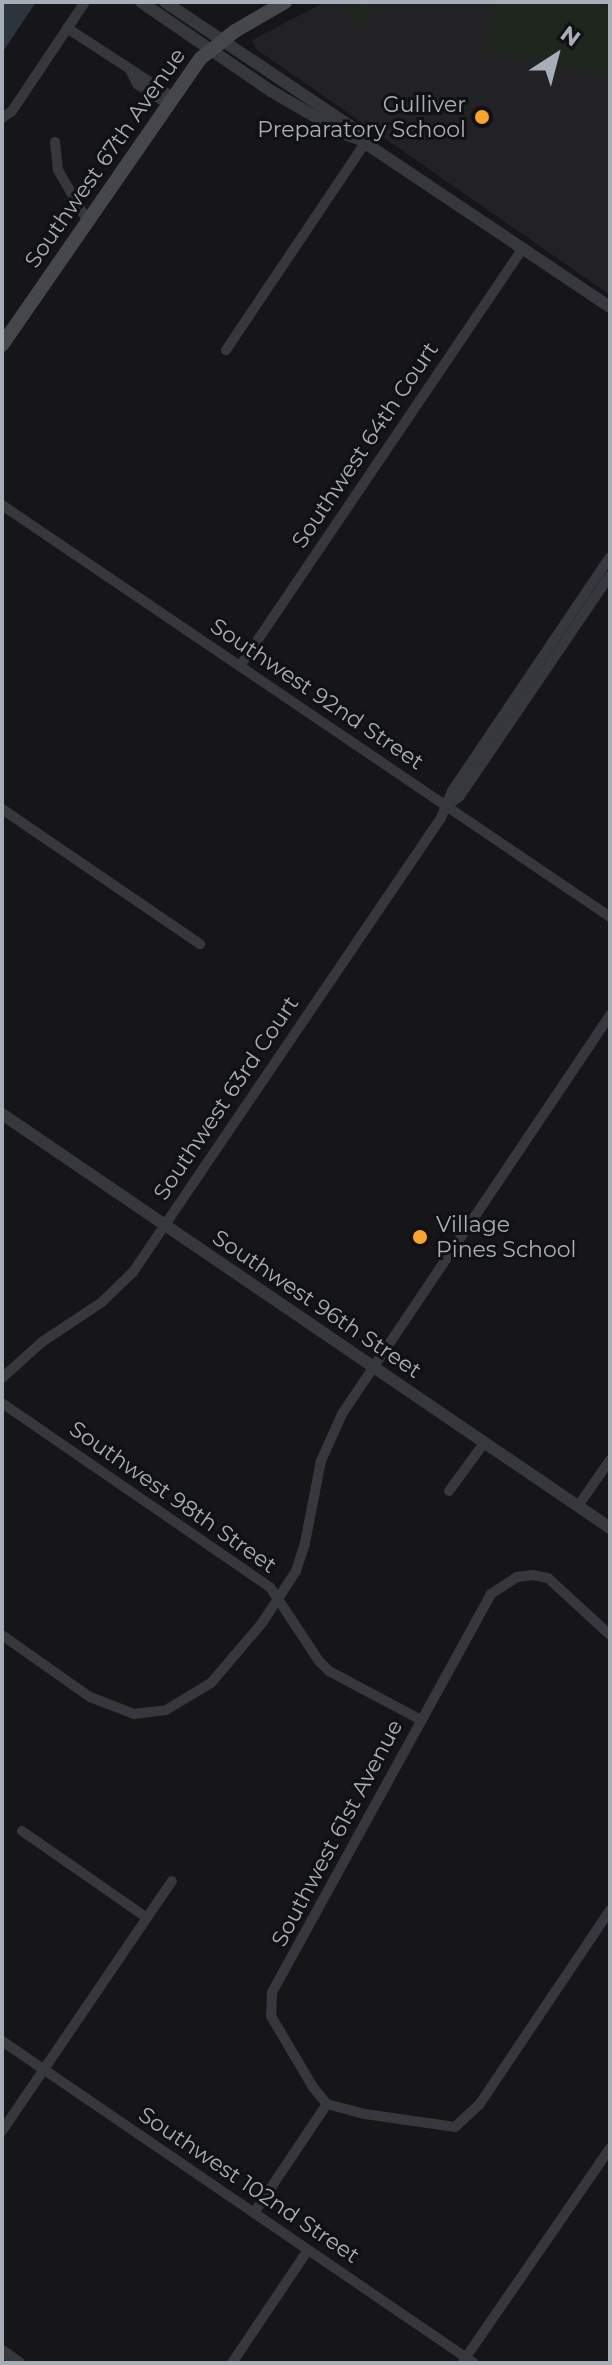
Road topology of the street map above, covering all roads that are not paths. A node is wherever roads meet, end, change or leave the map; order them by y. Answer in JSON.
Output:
{"nodes":[{"id":1,"x":85,"y":2,"type":"edge"},
{"id":2,"x":141,"y":2,"type":"edge"},
{"id":3,"x":165,"y":2,"type":"edge"},
{"id":4,"x":285,"y":2,"type":"edge"},
{"id":5,"x":67,"y":28,"type":"junction"},
{"id":6,"x":216,"y":45,"type":"junction"},
{"id":7,"x":171,"y":100,"type":"junction"},
{"id":8,"x":4,"y":118,"type":"edge"},
{"id":9,"x":362,"y":141,"type":"junction"},
{"id":10,"x":55,"y":142,"type":"dead end"},
{"id":11,"x":87,"y":220,"type":"junction"},
{"id":12,"x":523,"y":248,"type":"junction"},
{"id":13,"x":610,"y":307,"type":"edge"},
{"id":14,"x":2,"y":345,"type":"edge"},
{"id":15,"x":226,"y":350,"type":"dead end"},
{"id":16,"x":2,"y":505,"type":"edge"},
{"id":17,"x":610,"y":557,"type":"edge"},
{"id":18,"x":610,"y":575,"type":"edge"},
{"id":19,"x":561,"y":639,"type":"junction"},
{"id":20,"x":240,"y":666,"type":"junction"},
{"id":21,"x":447,"y":806,"type":"junction"},
{"id":22,"x":2,"y":809,"type":"edge"},
{"id":23,"x":610,"y":917,"type":"edge"},
{"id":24,"x":200,"y":944,"type":"dead end"},
{"id":25,"x":610,"y":1015,"type":"edge"},
{"id":26,"x":2,"y":1114,"type":"edge"},
{"id":27,"x":165,"y":1225,"type":"junction"},
{"id":28,"x":373,"y":1366,"type":"junction"},
{"id":29,"x":2,"y":1378,"type":"edge"},
{"id":30,"x":2,"y":1403,"type":"edge"},
{"id":31,"x":484,"y":1443,"type":"junction"},
{"id":32,"x":610,"y":1460,"type":"edge"},
{"id":33,"x":449,"y":1491,"type":"dead end"},
{"id":34,"x":578,"y":1506,"type":"junction"},
{"id":35,"x":610,"y":1528,"type":"edge"},
{"id":36,"x":280,"y":1598,"type":"junction"},
{"id":37,"x":2,"y":1635,"type":"edge"},
{"id":38,"x":610,"y":1635,"type":"edge"},
{"id":39,"x":421,"y":1720,"type":"junction"},
{"id":40,"x":22,"y":1831,"type":"dead end"},
{"id":41,"x":172,"y":1881,"type":"dead end"},
{"id":42,"x":610,"y":1910,"type":"edge"},
{"id":43,"x":147,"y":1918,"type":"junction"},
{"id":44,"x":2,"y":2041,"type":"edge"},
{"id":45,"x":44,"y":2069,"type":"junction"},
{"id":46,"x":327,"y":2104,"type":"junction"},
{"id":47,"x":2,"y":2131,"type":"edge"},
{"id":48,"x":610,"y":2148,"type":"edge"},
{"id":49,"x":254,"y":2213,"type":"junction"},
{"id":50,"x":308,"y":2250,"type":"junction"},
{"id":51,"x":2,"y":2351,"type":"edge"},
{"id":52,"x":467,"y":2361,"type":"edge"},
{"id":53,"x":19,"y":2363,"type":"edge"},
{"id":54,"x":232,"y":2363,"type":"edge"}],
"edges":[{"from":1,"to":5,"type":"street"},
{"from":2,"to":6,"type":"street"},
{"from":3,"to":6,"type":"street"},
{"from":4,"to":6,"type":"main road"},
{"from":5,"to":7,"type":"street"},
{"from":5,"to":8,"type":"street"},
{"from":6,"to":7,"type":"main road","name":"Southwest 67th Avenue"},
{"from":6,"to":9,"type":"street"},
{"from":7,"to":11,"type":"main road","name":"Southwest 67th Avenue"},
{"from":9,"to":12,"type":"street"},
{"from":9,"to":15,"type":"street"},
{"from":10,"to":11,"type":"street"},
{"from":11,"to":14,"type":"main road","name":"Southwest 67th Avenue"},
{"from":12,"to":13,"type":"street"},
{"from":12,"to":20,"type":"street","name":"Southwest 64th Court"},
{"from":16,"to":20,"type":"street","name":"Southwest 92nd Street"},
{"from":17,"to":19,"type":"street","name":"Southwest 63rd Court"},
{"from":18,"to":19,"type":"street","name":"Southwest 63rd Court"},
{"from":19,"to":21,"type":"street","name":"Southwest 63rd Court"},
{"from":20,"to":21,"type":"street","name":"Southwest 92nd Street"},
{"from":21,"to":23,"type":"street","name":"Southwest 92nd Street"},
{"from":21,"to":27,"type":"street","name":"Southwest 63rd Court"},
{"from":22,"to":24,"type":"street"},
{"from":25,"to":28,"type":"street"},
{"from":26,"to":27,"type":"street","name":"Southwest 96th Street"},
{"from":27,"to":28,"type":"street","name":"Southwest 96th Street"},
{"from":27,"to":29,"type":"street","name":"Southwest 63rd Court"},
{"from":28,"to":31,"type":"street","name":"Southwest 96th Street"},
{"from":28,"to":36,"type":"street"},
{"from":30,"to":36,"type":"street","name":"Southwest 98th Street"},
{"from":31,"to":33,"type":"street"},
{"from":31,"to":34,"type":"street","name":"Southwest 96th Street"},
{"from":32,"to":34,"type":"street"},
{"from":34,"to":35,"type":"street","name":"Southwest 96th Street"},
{"from":36,"to":37,"type":"street"},
{"from":36,"to":39,"type":"street","name":"Southwest 98th Street"},
{"from":38,"to":39,"type":"street","name":"Southwest 61st Avenue"},
{"from":39,"to":46,"type":"street","name":"Southwest 61st Avenue"},
{"from":40,"to":43,"type":"street"},
{"from":41,"to":43,"type":"street"},
{"from":42,"to":46,"type":"street"},
{"from":43,"to":45,"type":"street"},
{"from":44,"to":45,"type":"street","name":"Southwest 102nd Street"},
{"from":45,"to":47,"type":"street"},
{"from":45,"to":49,"type":"street","name":"Southwest 102nd Street"},
{"from":46,"to":49,"type":"street"},
{"from":48,"to":52,"type":"street"},
{"from":49,"to":50,"type":"street","name":"Southwest 102nd Street"},
{"from":50,"to":52,"type":"street","name":"Southwest 102nd Street"},
{"from":50,"to":54,"type":"street"},
{"from":51,"to":53,"type":"street"}]}
